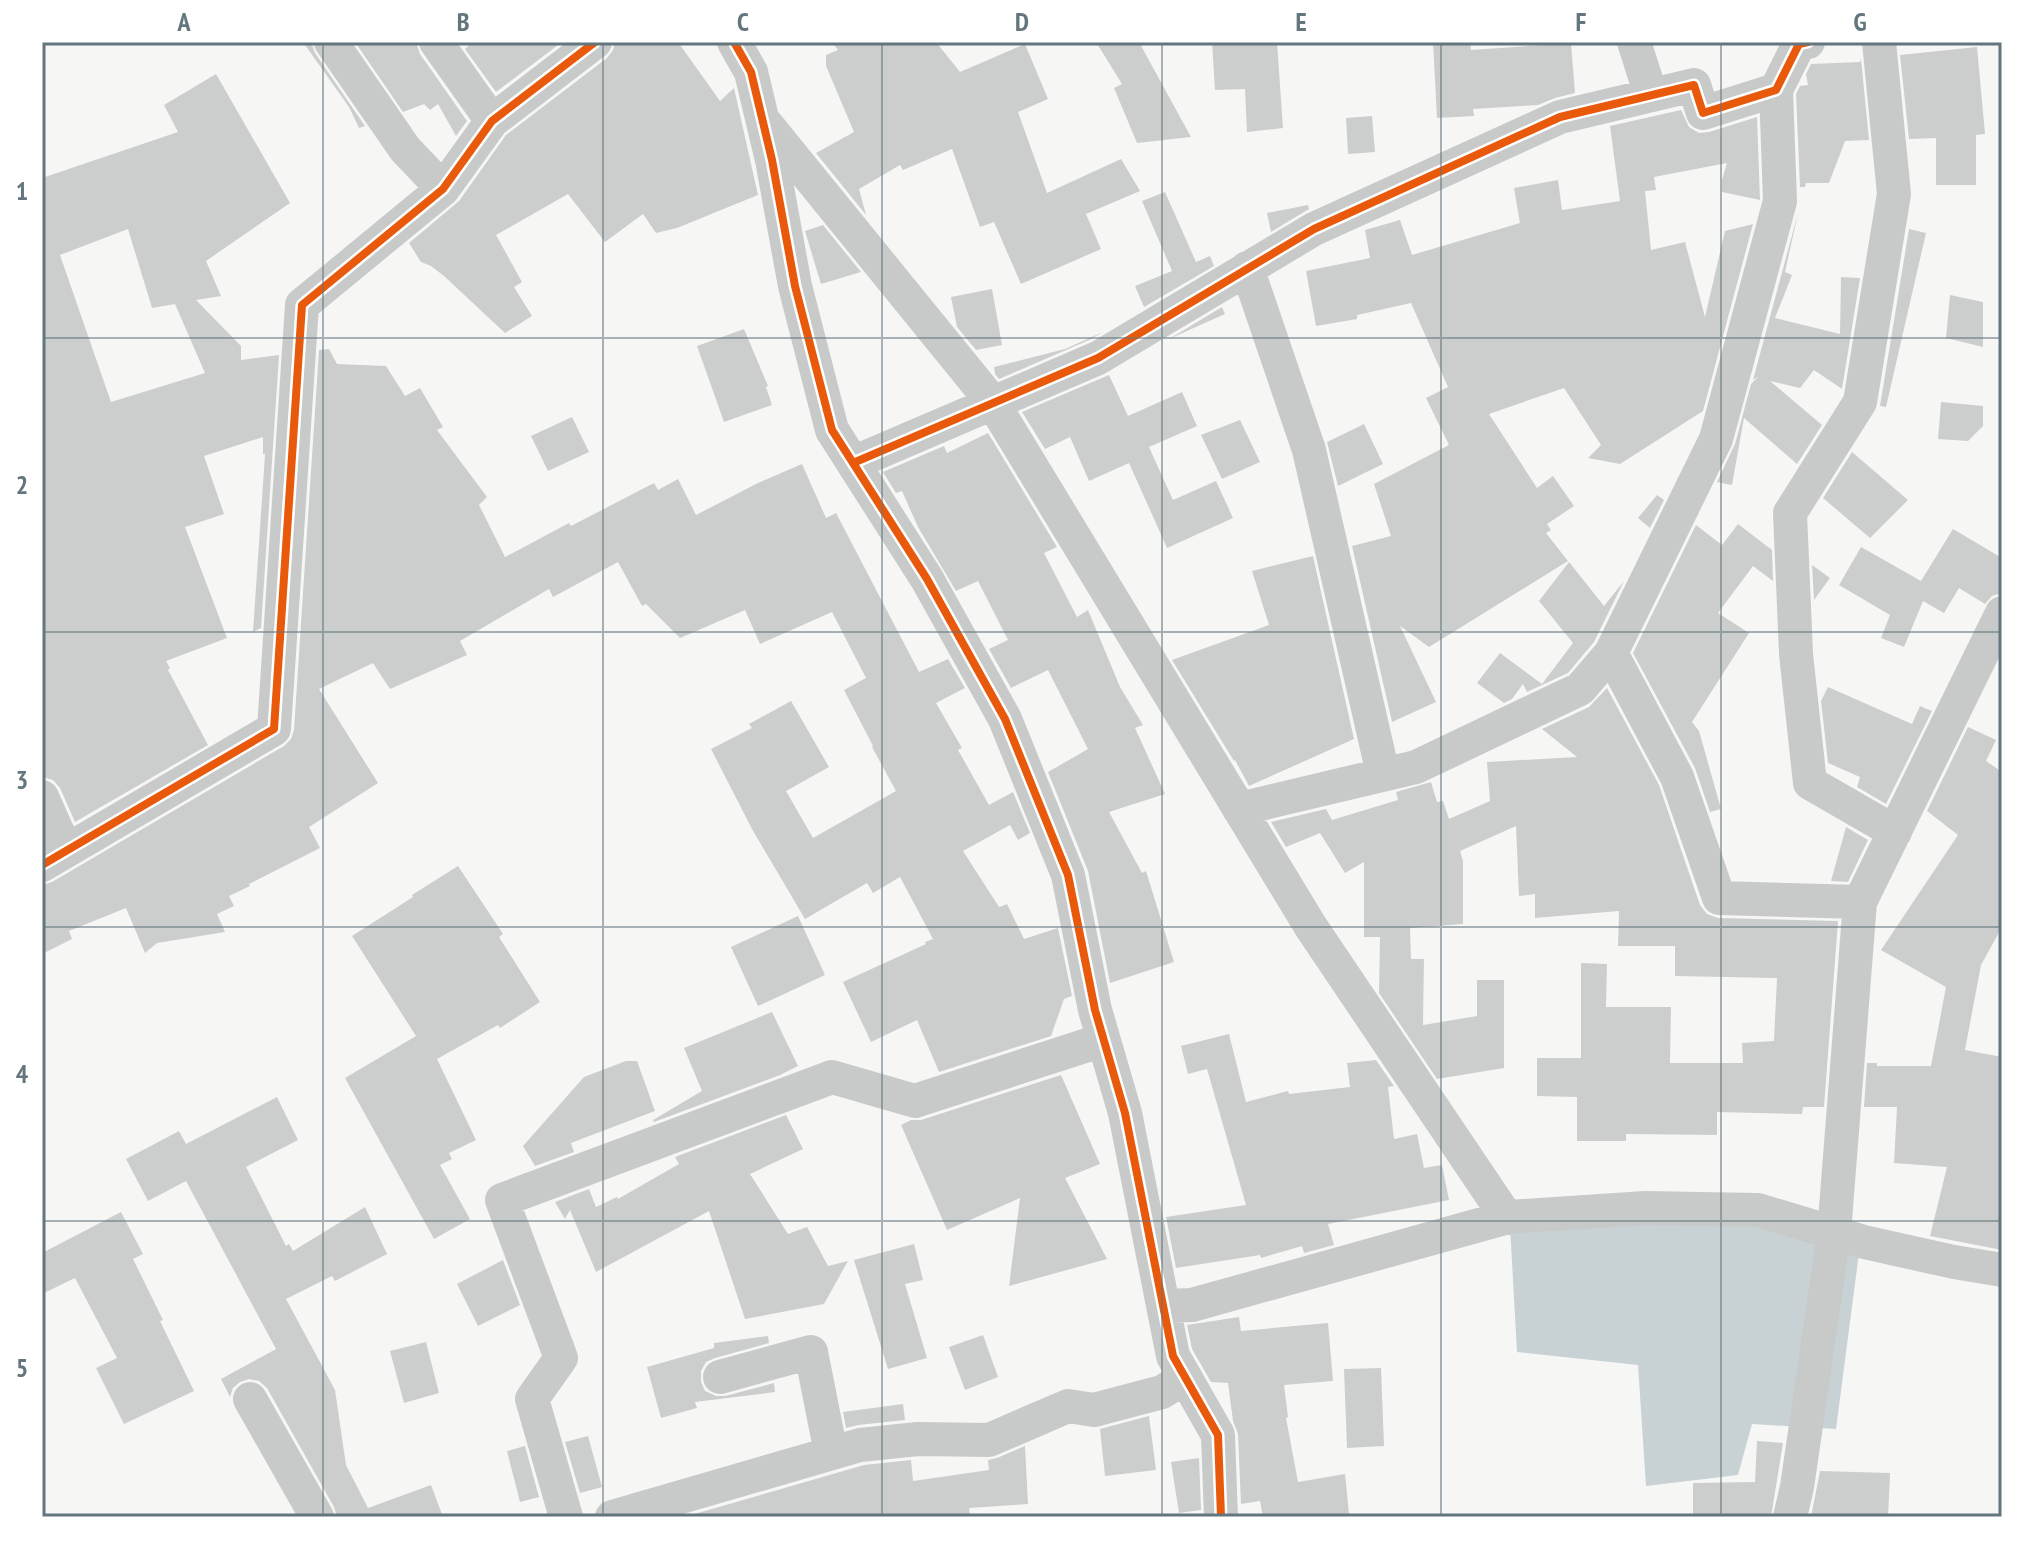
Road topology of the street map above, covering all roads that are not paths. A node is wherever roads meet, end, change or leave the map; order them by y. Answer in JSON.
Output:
{"nodes":[{"id":1,"x":331,"y":42,"type":"edge"},
{"id":2,"x":436,"y":42,"type":"edge"},
{"id":3,"x":595,"y":42,"type":"edge"},
{"id":4,"x":734,"y":42,"type":"edge"},
{"id":5,"x":1634,"y":42,"type":"edge"},
{"id":6,"x":1808,"y":42,"type":"edge"},
{"id":7,"x":1879,"y":42,"type":"edge"},
{"id":8,"x":1776,"y":90,"type":"junction"},
{"id":9,"x":1651,"y":95,"type":"junction"},
{"id":10,"x":762,"y":118,"type":"junction"},
{"id":11,"x":492,"y":121,"type":"junction"},
{"id":12,"x":443,"y":189,"type":"junction"},
{"id":13,"x":1247,"y":268,"type":"junction"},
{"id":14,"x":993,"y":403,"type":"junction"},
{"id":15,"x":853,"y":463,"type":"junction"},
{"id":16,"x":2002,"y":613,"type":"edge"},
{"id":17,"x":1611,"y":653,"type":"junction"},
{"id":18,"x":1383,"y":774,"type":"junction"},
{"id":19,"x":42,"y":797,"type":"edge"},
{"id":20,"x":1239,"y":809,"type":"junction"},
{"id":21,"x":1895,"y":832,"type":"junction"},
{"id":22,"x":54,"y":858,"type":"edge"},
{"id":23,"x":1860,"y":902,"type":"junction"},
{"id":24,"x":1103,"y":1040,"type":"junction"},
{"id":25,"x":1507,"y":1218,"type":"junction"},
{"id":26,"x":1834,"y":1233,"type":"junction"},
{"id":27,"x":2002,"y":1270,"type":"edge"},
{"id":28,"x":1163,"y":1306,"type":"junction"},
{"id":29,"x":720,"y":1377,"type":"dead end"},
{"id":30,"x":1184,"y":1378,"type":"junction"},
{"id":31,"x":250,"y":1399,"type":"dead end"},
{"id":32,"x":830,"y":1448,"type":"dead end"},
{"id":33,"x":317,"y":1517,"type":"edge"},
{"id":34,"x":566,"y":1517,"type":"edge"},
{"id":35,"x":612,"y":1517,"type":"edge"},
{"id":36,"x":1221,"y":1517,"type":"edge"},
{"id":37,"x":1790,"y":1517,"type":"edge"}],
"edges":[{"from":1,"to":12,"type":"street"},
{"from":2,"to":11,"type":"street"},
{"from":3,"to":11,"type":"street"},
{"from":4,"to":10,"type":"street"},
{"from":5,"to":9,"type":"street"},
{"from":6,"to":8,"type":"street"},
{"from":7,"to":21,"type":"street"},
{"from":8,"to":9,"type":"street"},
{"from":8,"to":17,"type":"street"},
{"from":9,"to":13,"type":"street"},
{"from":10,"to":14,"type":"street"},
{"from":10,"to":15,"type":"street"},
{"from":11,"to":12,"type":"street"},
{"from":12,"to":22,"type":"street"},
{"from":13,"to":14,"type":"street"},
{"from":13,"to":18,"type":"street"},
{"from":14,"to":15,"type":"street"},
{"from":14,"to":20,"type":"street"},
{"from":15,"to":24,"type":"street"},
{"from":16,"to":21,"type":"street"},
{"from":17,"to":18,"type":"street"},
{"from":17,"to":23,"type":"street"},
{"from":18,"to":20,"type":"street"},
{"from":19,"to":22,"type":"street"},
{"from":20,"to":25,"type":"street"},
{"from":21,"to":23,"type":"street"},
{"from":23,"to":26,"type":"street"},
{"from":24,"to":28,"type":"street"},
{"from":24,"to":34,"type":"street"},
{"from":25,"to":26,"type":"street"},
{"from":25,"to":28,"type":"street"},
{"from":26,"to":27,"type":"street"},
{"from":26,"to":37,"type":"street"},
{"from":28,"to":30,"type":"street"},
{"from":29,"to":32,"type":"street"},
{"from":30,"to":35,"type":"street"},
{"from":30,"to":36,"type":"street"},
{"from":31,"to":33,"type":"street"}]}
